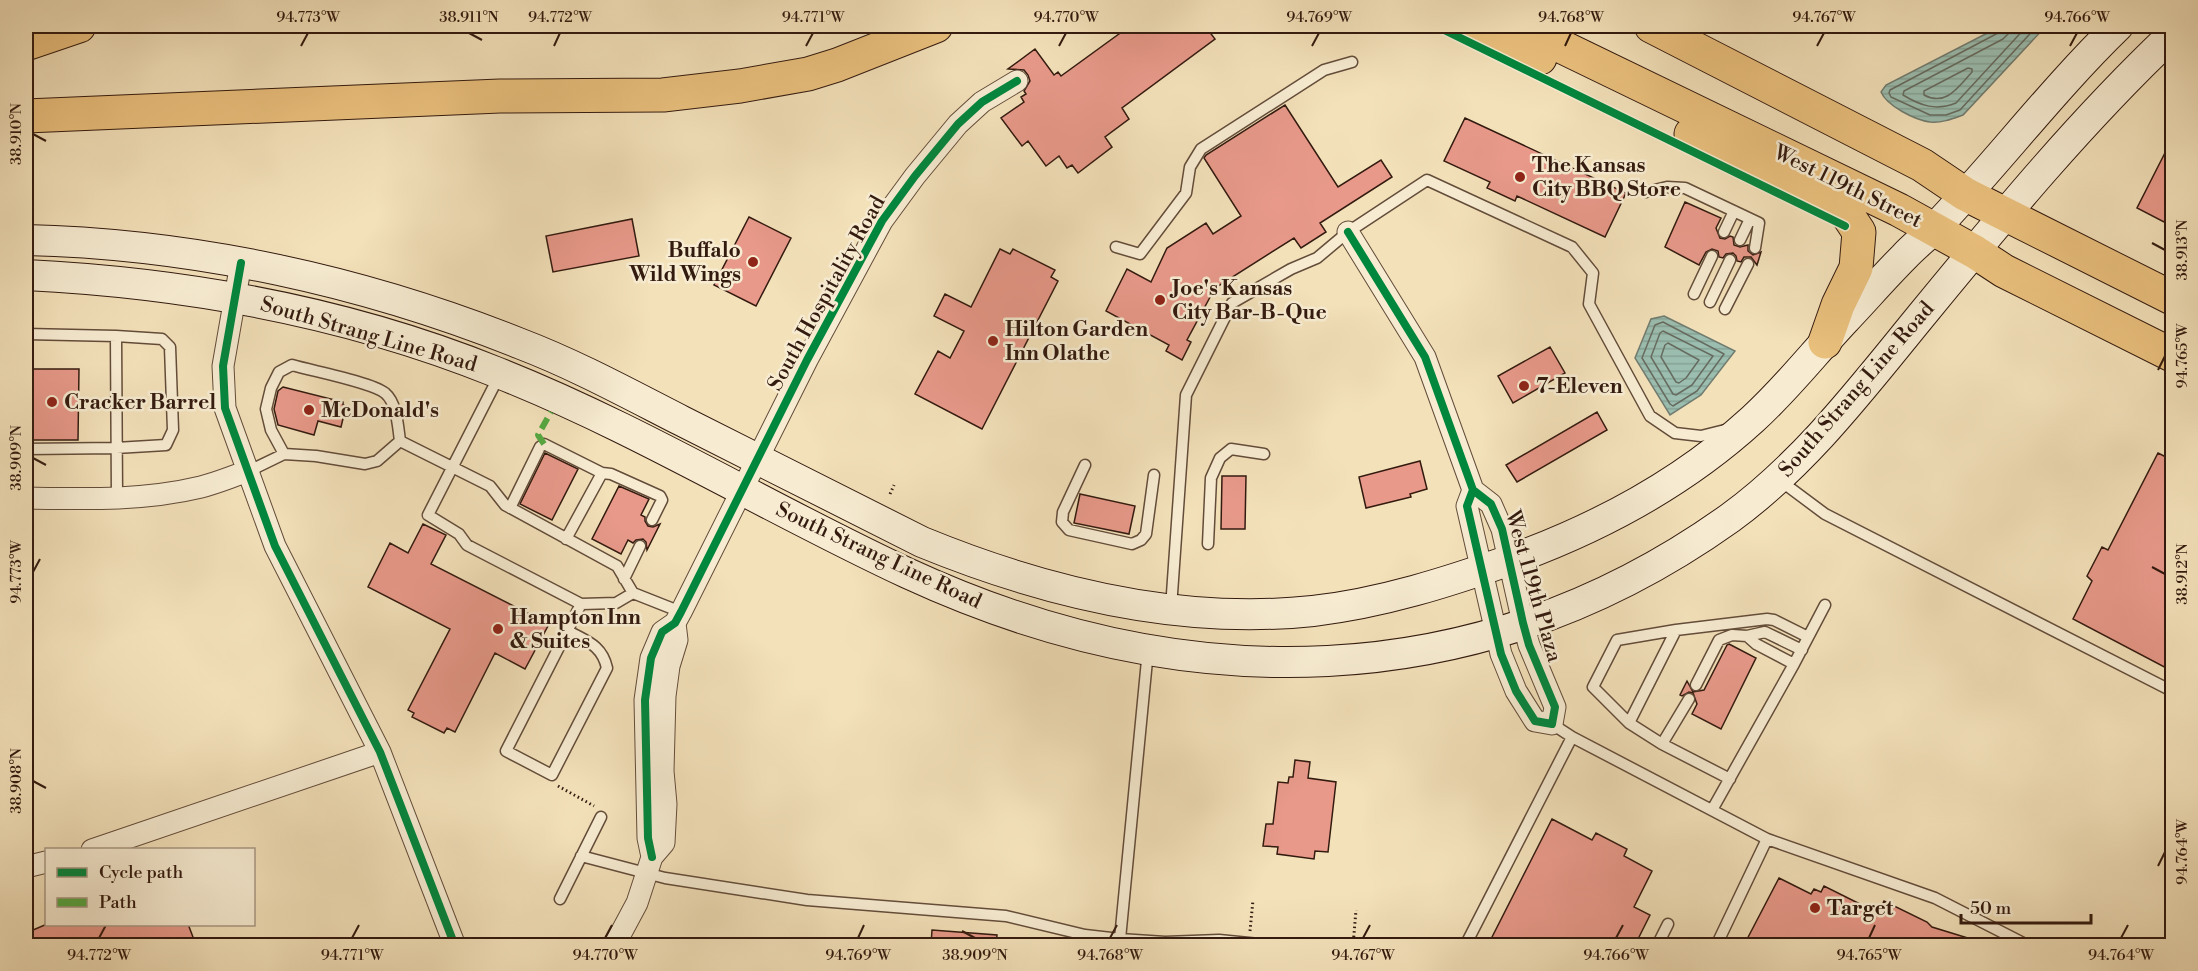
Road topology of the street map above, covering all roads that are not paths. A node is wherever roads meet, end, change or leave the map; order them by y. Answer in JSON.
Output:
{"nodes":[{"id":1,"x":79,"y":26,"type":"edge"},
{"id":2,"x":936,"y":26,"type":"edge"},
{"id":3,"x":1474,"y":26,"type":"edge"},
{"id":4,"x":1519,"y":26,"type":"edge"},
{"id":5,"x":1651,"y":26,"type":"edge"},
{"id":6,"x":2118,"y":26,"type":"edge"},
{"id":7,"x":2172,"y":35,"type":"edge"},
{"id":8,"x":26,"y":44,"type":"edge"},
{"id":9,"x":1352,"y":62,"type":"dead end"},
{"id":10,"x":1017,"y":81,"type":"dead end"},
{"id":11,"x":26,"y":116,"type":"edge"},
{"id":12,"x":1646,"y":192,"type":"dead end"},
{"id":13,"x":1965,"y":194,"type":"junction"},
{"id":14,"x":1734,"y":211,"type":"junction"},
{"id":15,"x":2004,"y":214,"type":"junction"},
{"id":16,"x":1750,"y":219,"type":"junction"},
{"id":17,"x":1934,"y":229,"type":"junction"},
{"id":18,"x":1348,"y":232,"type":"junction"},
{"id":19,"x":1724,"y":232,"type":"dead end"},
{"id":20,"x":26,"y":240,"type":"edge"},
{"id":21,"x":1740,"y":240,"type":"dead end"},
{"id":22,"x":1116,"y":247,"type":"dead end"},
{"id":23,"x":1755,"y":248,"type":"dead end"},
{"id":24,"x":1975,"y":252,"type":"junction"},
{"id":25,"x":1712,"y":256,"type":"dead end"},
{"id":26,"x":1730,"y":260,"type":"dead end"},
{"id":27,"x":241,"y":262,"type":"junction"},
{"id":28,"x":1748,"y":264,"type":"dead end"},
{"id":29,"x":26,"y":275,"type":"edge"},
{"id":30,"x":1694,"y":294,"type":"dead end"},
{"id":31,"x":236,"y":297,"type":"junction"},
{"id":32,"x":2172,"y":298,"type":"edge"},
{"id":33,"x":1710,"y":302,"type":"dead end"},
{"id":34,"x":1725,"y":309,"type":"dead end"},
{"id":35,"x":26,"y":334,"type":"edge"},
{"id":36,"x":116,"y":336,"type":"junction"},
{"id":37,"x":1824,"y":342,"type":"junction"},
{"id":38,"x":2172,"y":355,"type":"edge"},
{"id":39,"x":500,"y":373,"type":"junction"},
{"id":40,"x":1746,"y":425,"type":"junction"},
{"id":41,"x":400,"y":441,"type":"junction"},
{"id":42,"x":116,"y":448,"type":"junction"},
{"id":43,"x":26,"y":449,"type":"edge"},
{"id":44,"x":284,"y":454,"type":"junction"},
{"id":45,"x":1264,"y":454,"type":"dead end"},
{"id":46,"x":757,"y":459,"type":"junction"},
{"id":47,"x":1085,"y":465,"type":"dead end"},
{"id":48,"x":453,"y":467,"type":"junction"},
{"id":49,"x":249,"y":471,"type":"junction"},
{"id":50,"x":602,"y":473,"type":"junction"},
{"id":51,"x":1154,"y":475,"type":"dead end"},
{"id":52,"x":1778,"y":479,"type":"junction"},
{"id":53,"x":741,"y":490,"type":"junction"},
{"id":54,"x":1473,"y":490,"type":"junction"},
{"id":55,"x":26,"y":498,"type":"edge"},
{"id":56,"x":117,"y":498,"type":"junction"},
{"id":57,"x":510,"y":508,"type":"junction"},
{"id":58,"x":652,"y":520,"type":"dead end"},
{"id":59,"x":566,"y":538,"type":"junction"},
{"id":60,"x":1208,"y":544,"type":"dead end"},
{"id":61,"x":640,"y":546,"type":"dead end"},
{"id":62,"x":1496,"y":565,"type":"junction"},
{"id":63,"x":624,"y":579,"type":"junction"},
{"id":64,"x":633,"y":593,"type":"junction"},
{"id":65,"x":581,"y":604,"type":"junction"},
{"id":66,"x":1825,"y":605,"type":"dead end"},
{"id":67,"x":1170,"y":609,"type":"junction"},
{"id":68,"x":678,"y":617,"type":"junction"},
{"id":69,"x":1510,"y":628,"type":"junction"},
{"id":70,"x":1676,"y":630,"type":"junction"},
{"id":71,"x":568,"y":631,"type":"junction"},
{"id":72,"x":1747,"y":636,"type":"junction"},
{"id":73,"x":1808,"y":638,"type":"junction"},
{"id":74,"x":1148,"y":650,"type":"junction"},
{"id":75,"x":1802,"y":650,"type":"junction"},
{"id":76,"x":1794,"y":664,"type":"junction"},
{"id":77,"x":1696,"y":686,"type":"dead end"},
{"id":78,"x":2172,"y":691,"type":"edge"},
{"id":79,"x":1689,"y":699,"type":"dead end"},
{"id":80,"x":1629,"y":723,"type":"junction"},
{"id":81,"x":1552,"y":724,"type":"junction"},
{"id":82,"x":1572,"y":737,"type":"junction"},
{"id":83,"x":1662,"y":744,"type":"junction"},
{"id":84,"x":380,"y":752,"type":"junction"},
{"id":85,"x":1730,"y":779,"type":"junction"},
{"id":86,"x":1712,"y":810,"type":"junction"},
{"id":87,"x":601,"y":817,"type":"dead end"},
{"id":88,"x":1767,"y":839,"type":"junction"},
{"id":89,"x":95,"y":848,"type":"edge"},
{"id":90,"x":581,"y":856,"type":"junction"},
{"id":91,"x":45,"y":862,"type":"edge"},
{"id":92,"x":650,"y":866,"type":"junction"},
{"id":93,"x":26,"y":867,"type":"edge"},
{"id":94,"x":560,"y":899,"type":"dead end"},
{"id":95,"x":1668,"y":924,"type":"dead end"},
{"id":96,"x":1120,"y":939,"type":"junction"},
{"id":97,"x":455,"y":945,"type":"edge"},
{"id":98,"x":614,"y":945,"type":"edge"},
{"id":99,"x":1280,"y":945,"type":"edge"},
{"id":100,"x":1465,"y":945,"type":"edge"},
{"id":101,"x":1657,"y":945,"type":"edge"},
{"id":102,"x":1716,"y":945,"type":"edge"},
{"id":103,"x":2029,"y":945,"type":"edge"}],
"edges":[{"from":1,"to":8,"type":"main road"},
{"from":2,"to":11,"type":"main road"},
{"from":3,"to":37,"type":"main road"},
{"from":4,"to":17,"type":"main road","name":"West 119th Street"},
{"from":5,"to":13,"type":"main road"},
{"from":6,"to":13,"type":"main road","name":"South Strang Line Road"},
{"from":7,"to":15,"type":"main road","name":"South Strang Line Road"},
{"from":9,"to":22,"type":"lane"},
{"from":10,"to":46,"type":"street","name":"South Hospitality Road"},
{"from":12,"to":14,"type":"lane"},
{"from":13,"to":15,"type":"main road"},
{"from":13,"to":17,"type":"main road","name":"South Strang Line Road"},
{"from":14,"to":16,"type":"lane"},
{"from":14,"to":19,"type":"lane"},
{"from":15,"to":24,"type":"main road","name":"South Strang Line Road"},
{"from":15,"to":32,"type":"main road"},
{"from":16,"to":21,"type":"lane"},
{"from":16,"to":23,"type":"lane"},
{"from":17,"to":24,"type":"main road","name":"West 119th Street"},
{"from":17,"to":37,"type":"main road","name":"South Strang Line Road"},
{"from":18,"to":40,"type":"lane"},
{"from":18,"to":54,"type":"street","name":"West 119th Plaza"},
{"from":18,"to":67,"type":"lane"},
{"from":20,"to":27,"type":"main road","name":"South Strang Line Road"},
{"from":24,"to":38,"type":"main road","name":"West 119th Street"},
{"from":24,"to":52,"type":"main road","name":"South Strang Line Road"},
{"from":25,"to":30,"type":"lane"},
{"from":26,"to":33,"type":"lane"},
{"from":27,"to":31,"type":"street"},
{"from":27,"to":46,"type":"main road","name":"South Strang Line Road"},
{"from":28,"to":34,"type":"lane"},
{"from":29,"to":31,"type":"main road","name":"South Strang Line Road"},
{"from":31,"to":39,"type":"main road","name":"South Strang Line Road"},
{"from":31,"to":49,"type":"street"},
{"from":35,"to":36,"type":"lane"},
{"from":36,"to":42,"type":"lane"},
{"from":36,"to":42,"type":"lane"},
{"from":37,"to":40,"type":"main road","name":"South Strang Line Road"},
{"from":39,"to":48,"type":"lane"},
{"from":39,"to":53,"type":"main road","name":"South Strang Line Road"},
{"from":40,"to":62,"type":"main road","name":"South Strang Line Road"},
{"from":41,"to":44,"type":"lane"},
{"from":41,"to":44,"type":"lane"},
{"from":41,"to":48,"type":"lane"},
{"from":42,"to":43,"type":"lane"},
{"from":42,"to":56,"type":"lane"},
{"from":44,"to":49,"type":"lane"},
{"from":45,"to":60,"type":"lane"},
{"from":46,"to":53,"type":"street","name":"South Hospitality Road"},
{"from":46,"to":67,"type":"main road","name":"South Strang Line Road"},
{"from":47,"to":51,"type":"lane"},
{"from":48,"to":57,"type":"lane"},
{"from":48,"to":65,"type":"lane"},
{"from":49,"to":56,"type":"street"},
{"from":49,"to":84,"type":"street"},
{"from":50,"to":57,"type":"lane"},
{"from":50,"to":58,"type":"lane"},
{"from":50,"to":59,"type":"lane"},
{"from":52,"to":69,"type":"main road","name":"South Strang Line Road"},
{"from":52,"to":78,"type":"lane"},
{"from":53,"to":68,"type":"street","name":"South Hospitality Road"},
{"from":53,"to":74,"type":"main road","name":"South Strang Line Road"},
{"from":54,"to":62,"type":"street","name":"West 119th Plaza"},
{"from":54,"to":62,"type":"street","name":"West 119th Plaza"},
{"from":55,"to":56,"type":"street"},
{"from":57,"to":59,"type":"lane"},
{"from":59,"to":63,"type":"lane"},
{"from":61,"to":63,"type":"lane"},
{"from":62,"to":67,"type":"main road","name":"South Strang Line Road"},
{"from":62,"to":69,"type":"street","name":"West 119th Plaza"},
{"from":62,"to":69,"type":"street","name":"West 119th Plaza"},
{"from":63,"to":64,"type":"lane"},
{"from":64,"to":65,"type":"lane"},
{"from":64,"to":68,"type":"lane"},
{"from":65,"to":71,"type":"lane"},
{"from":66,"to":73,"type":"lane"},
{"from":68,"to":92,"type":"street","name":"South Hospitality Road"},
{"from":69,"to":74,"type":"main road","name":"South Strang Line Road"},
{"from":69,"to":81,"type":"street","name":"West 119th Plaza"},
{"from":69,"to":81,"type":"street","name":"West 119th Plaza"},
{"from":70,"to":73,"type":"lane"},
{"from":70,"to":80,"type":"lane"},
{"from":70,"to":80,"type":"lane"},
{"from":71,"to":71,"type":"lane"},
{"from":72,"to":75,"type":"lane"},
{"from":72,"to":76,"type":"lane"},
{"from":72,"to":77,"type":"lane"},
{"from":73,"to":75,"type":"lane"},
{"from":74,"to":96,"type":"lane"},
{"from":75,"to":76,"type":"lane"},
{"from":76,"to":85,"type":"lane"},
{"from":79,"to":83,"type":"lane"},
{"from":80,"to":83,"type":"lane"},
{"from":81,"to":82,"type":"lane"},
{"from":82,"to":86,"type":"lane"},
{"from":82,"to":100,"type":"lane"},
{"from":83,"to":85,"type":"lane"},
{"from":84,"to":89,"type":"street"},
{"from":84,"to":97,"type":"street"},
{"from":85,"to":86,"type":"lane"},
{"from":86,"to":88,"type":"lane"},
{"from":87,"to":90,"type":"lane"},
{"from":88,"to":102,"type":"lane"},
{"from":88,"to":103,"type":"lane"},
{"from":90,"to":92,"type":"lane"},
{"from":90,"to":94,"type":"lane"},
{"from":91,"to":93,"type":"street"},
{"from":92,"to":96,"type":"lane"},
{"from":92,"to":98,"type":"street"},
{"from":95,"to":101,"type":"lane"},
{"from":96,"to":99,"type":"lane"}]}
